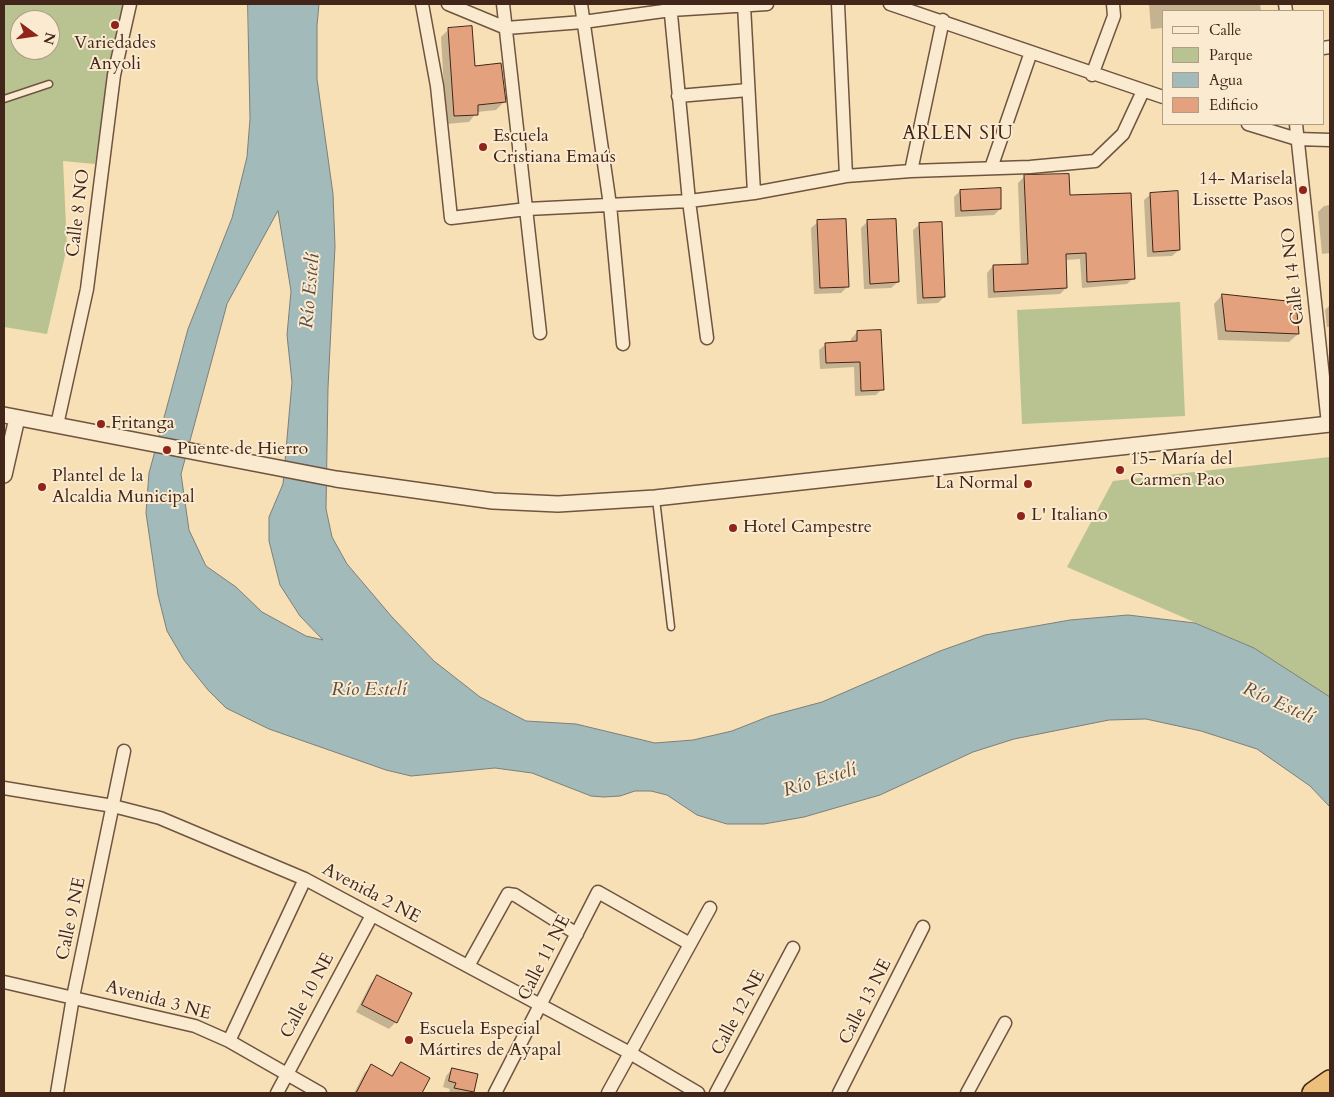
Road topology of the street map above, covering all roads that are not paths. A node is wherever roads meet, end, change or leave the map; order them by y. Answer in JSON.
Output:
{"nodes":[{"id":1,"x":130,"y":4,"type":"edge"},
{"id":2,"x":422,"y":4,"type":"edge"},
{"id":3,"x":448,"y":4,"type":"edge"},
{"id":4,"x":503,"y":4,"type":"edge"},
{"id":5,"x":581,"y":4,"type":"edge"},
{"id":6,"x":767,"y":4,"type":"edge"},
{"id":7,"x":838,"y":4,"type":"edge"},
{"id":8,"x":890,"y":4,"type":"edge"},
{"id":9,"x":1114,"y":4,"type":"edge"},
{"id":10,"x":744,"y":6,"type":"junction"},
{"id":11,"x":670,"y":7,"type":"edge"},
{"id":12,"x":943,"y":20,"type":"junction"},
{"id":13,"x":583,"y":22,"type":"junction"},
{"id":14,"x":506,"y":28,"type":"junction"},
{"id":15,"x":1031,"y":52,"type":"junction"},
{"id":16,"x":1092,"y":75,"type":"junction"},
{"id":17,"x":49,"y":84,"type":"dead end"},
{"id":18,"x":748,"y":90,"type":"junction"},
{"id":19,"x":1143,"y":91,"type":"junction"},
{"id":20,"x":678,"y":96,"type":"junction"},
{"id":21,"x":1162,"y":97,"type":"edge"},
{"id":22,"x":4,"y":99,"type":"edge"},
{"id":23,"x":1251,"y":125,"type":"edge"},
{"id":24,"x":1296,"y":125,"type":"edge"},
{"id":25,"x":1297,"y":139,"type":"junction"},
{"id":26,"x":1330,"y":140,"type":"edge"},
{"id":27,"x":990,"y":168,"type":"junction"},
{"id":28,"x":911,"y":171,"type":"junction"},
{"id":29,"x":846,"y":176,"type":"junction"},
{"id":30,"x":754,"y":193,"type":"junction"},
{"id":31,"x":689,"y":201,"type":"junction"},
{"id":32,"x":610,"y":205,"type":"junction"},
{"id":33,"x":527,"y":209,"type":"junction"},
{"id":34,"x":540,"y":332,"type":"dead end"},
{"id":35,"x":707,"y":338,"type":"dead end"},
{"id":36,"x":623,"y":344,"type":"dead end"},
{"id":37,"x":11,"y":417,"type":"edge"},
{"id":38,"x":1329,"y":424,"type":"edge"},
{"id":39,"x":57,"y":425,"type":"junction"},
{"id":40,"x":4,"y":476,"type":"edge"},
{"id":41,"x":656,"y":498,"type":"junction"},
{"id":42,"x":671,"y":627,"type":"dead end"},
{"id":43,"x":124,"y":751,"type":"dead end"},
{"id":44,"x":4,"y":788,"type":"edge"},
{"id":45,"x":113,"y":806,"type":"junction"},
{"id":46,"x":306,"y":879,"type":"junction"},
{"id":47,"x":710,"y":908,"type":"dead end"},
{"id":48,"x":372,"y":915,"type":"junction"},
{"id":49,"x":924,"y":927,"type":"dead end"},
{"id":50,"x":577,"y":934,"type":"junction"},
{"id":51,"x":690,"y":944,"type":"junction"},
{"id":52,"x":793,"y":948,"type":"dead end"},
{"id":53,"x":468,"y":966,"type":"junction"},
{"id":54,"x":4,"y":982,"type":"edge"},
{"id":55,"x":73,"y":997,"type":"junction"},
{"id":56,"x":540,"y":1005,"type":"junction"},
{"id":57,"x":1005,"y":1022,"type":"dead end"},
{"id":58,"x":228,"y":1041,"type":"junction"},
{"id":59,"x":630,"y":1053,"type":"junction"},
{"id":60,"x":288,"y":1074,"type":"junction"},
{"id":61,"x":1330,"y":1081,"type":"edge"},
{"id":62,"x":57,"y":1093,"type":"edge"},
{"id":63,"x":277,"y":1093,"type":"edge"},
{"id":64,"x":320,"y":1093,"type":"edge"},
{"id":65,"x":495,"y":1093,"type":"edge"},
{"id":66,"x":608,"y":1093,"type":"edge"},
{"id":67,"x":698,"y":1093,"type":"edge"},
{"id":68,"x":716,"y":1093,"type":"edge"},
{"id":69,"x":839,"y":1093,"type":"edge"},
{"id":70,"x":967,"y":1093,"type":"edge"},
{"id":71,"x":1313,"y":1093,"type":"edge"}],
"edges":[{"from":1,"to":39,"type":"street","name":"Calle 8 NO"},
{"from":2,"to":33,"type":"street"},
{"from":3,"to":14,"type":"street"},
{"from":4,"to":14,"type":"street"},
{"from":5,"to":13,"type":"street"},
{"from":6,"to":10,"type":"street"},
{"from":7,"to":29,"type":"street"},
{"from":8,"to":12,"type":"street"},
{"from":9,"to":16,"type":"street"},
{"from":10,"to":11,"type":"street"},
{"from":10,"to":18,"type":"street"},
{"from":11,"to":13,"type":"street"},
{"from":11,"to":20,"type":"street"},
{"from":12,"to":15,"type":"street"},
{"from":12,"to":28,"type":"street"},
{"from":13,"to":14,"type":"street"},
{"from":13,"to":32,"type":"street"},
{"from":14,"to":33,"type":"street"},
{"from":15,"to":16,"type":"street"},
{"from":15,"to":27,"type":"street"},
{"from":16,"to":19,"type":"street"},
{"from":17,"to":22,"type":"lane"},
{"from":18,"to":20,"type":"street"},
{"from":18,"to":30,"type":"street"},
{"from":19,"to":21,"type":"street"},
{"from":19,"to":27,"type":"street"},
{"from":20,"to":31,"type":"street"},
{"from":23,"to":25,"type":"street"},
{"from":24,"to":25,"type":"street","name":"Calle 14 NO"},
{"from":25,"to":26,"type":"street"},
{"from":25,"to":38,"type":"street","name":"Calle 14 NO"},
{"from":27,"to":28,"type":"street"},
{"from":28,"to":29,"type":"street"},
{"from":29,"to":30,"type":"street"},
{"from":30,"to":31,"type":"street"},
{"from":31,"to":32,"type":"street"},
{"from":31,"to":35,"type":"street"},
{"from":32,"to":33,"type":"street"},
{"from":32,"to":36,"type":"street"},
{"from":33,"to":34,"type":"street"},
{"from":37,"to":39,"type":"street"},
{"from":37,"to":40,"type":"street"},
{"from":38,"to":41,"type":"street"},
{"from":39,"to":41,"type":"street"},
{"from":41,"to":42,"type":"lane"},
{"from":43,"to":45,"type":"street","name":"Calle 9 NE"},
{"from":44,"to":45,"type":"street","name":"Avenida 2 NE"},
{"from":45,"to":46,"type":"street","name":"Avenida 2 NE"},
{"from":45,"to":55,"type":"street","name":"Calle 9 NE"},
{"from":46,"to":48,"type":"street","name":"Avenida 2 NE"},
{"from":46,"to":58,"type":"street"},
{"from":47,"to":51,"type":"street"},
{"from":48,"to":53,"type":"street","name":"Avenida 2 NE"},
{"from":48,"to":60,"type":"street","name":"Calle 10 NE"},
{"from":49,"to":69,"type":"street","name":"Calle 13 NE"},
{"from":50,"to":51,"type":"street","name":"Calle 11 NE"},
{"from":50,"to":53,"type":"street"},
{"from":50,"to":56,"type":"street","name":"Calle 11 NE"},
{"from":51,"to":59,"type":"street"},
{"from":52,"to":68,"type":"street","name":"Calle 12 NE"},
{"from":53,"to":56,"type":"street","name":"Avenida 2 NE"},
{"from":54,"to":55,"type":"street","name":"Avenida 3 NE"},
{"from":55,"to":58,"type":"street","name":"Avenida 3 NE"},
{"from":55,"to":62,"type":"street","name":"Calle 9 NE"},
{"from":56,"to":59,"type":"street","name":"Avenida 2 NE"},
{"from":56,"to":65,"type":"street","name":"Calle 11 NE"},
{"from":57,"to":70,"type":"street"},
{"from":58,"to":60,"type":"street","name":"Avenida 3 NE"},
{"from":59,"to":66,"type":"street"},
{"from":59,"to":67,"type":"street","name":"Avenida 2 NE"},
{"from":60,"to":63,"type":"street","name":"Calle 10 NE"},
{"from":60,"to":64,"type":"street","name":"Avenida 3 NE"},
{"from":61,"to":71,"type":"highway"}]}
